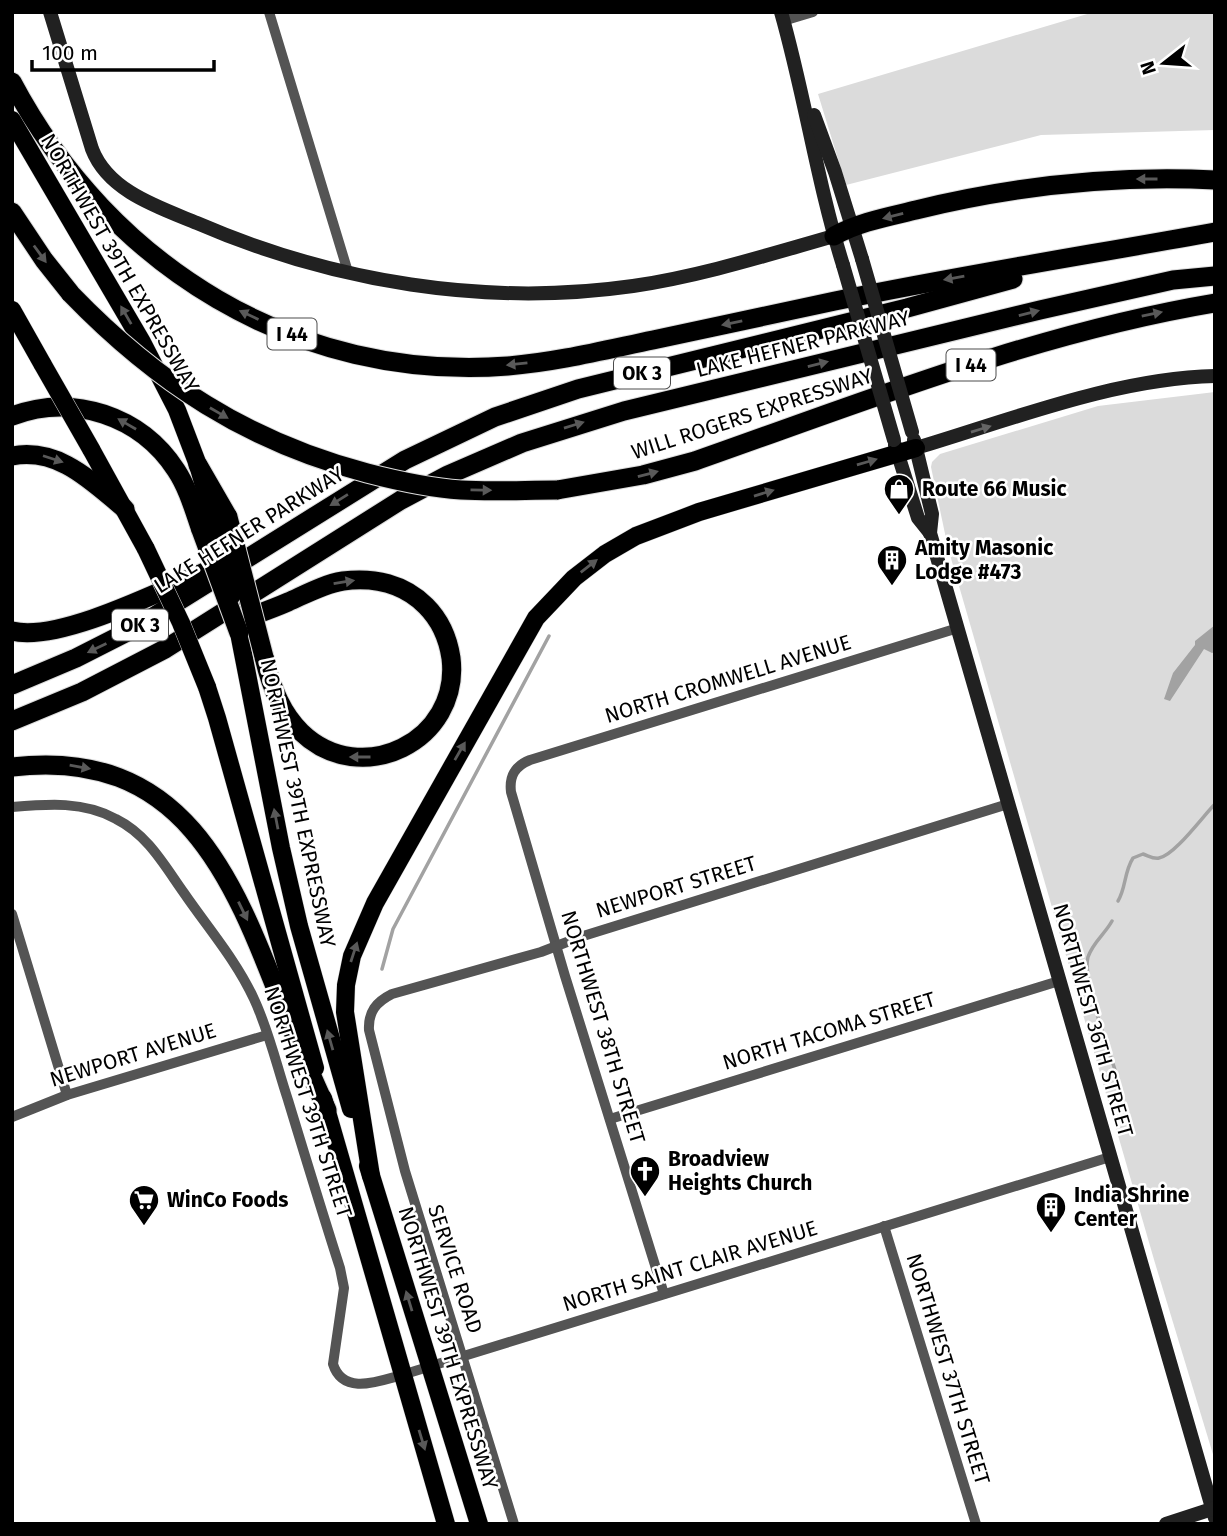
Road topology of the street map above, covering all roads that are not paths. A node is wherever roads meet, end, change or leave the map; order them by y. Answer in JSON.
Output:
{"nodes":[{"id":1,"x":50,"y":12,"type":"edge"},
{"id":2,"x":270,"y":12,"type":"edge"},
{"id":3,"x":813,"y":12,"type":"edge"},
{"id":4,"x":782,"y":17,"type":"edge"},
{"id":5,"x":798,"y":72,"type":"junction"},
{"id":6,"x":12,"y":82,"type":"edge"},
{"id":7,"x":12,"y":120,"type":"edge"},
{"id":8,"x":1215,"y":180,"type":"edge"},
{"id":9,"x":12,"y":212,"type":"edge"},
{"id":10,"x":853,"y":226,"type":"junction"},
{"id":11,"x":1215,"y":232,"type":"edge"},
{"id":12,"x":834,"y":236,"type":"junction"},
{"id":13,"x":1118,"y":250,"type":"junction"},
{"id":14,"x":348,"y":272,"type":"junction"},
{"id":15,"x":1215,"y":276,"type":"edge"},
{"id":16,"x":1215,"y":303,"type":"edge"},
{"id":17,"x":12,"y":310,"type":"edge"},
{"id":18,"x":1215,"y":376,"type":"edge"},
{"id":19,"x":12,"y":416,"type":"edge"},
{"id":20,"x":914,"y":440,"type":"junction"},
{"id":21,"x":895,"y":447,"type":"junction"},
{"id":22,"x":12,"y":456,"type":"edge"},
{"id":23,"x":198,"y":465,"type":"joint"},
{"id":24,"x":125,"y":509,"type":"junction"},
{"id":25,"x":215,"y":522,"type":"junction"},
{"id":26,"x":930,"y":534,"type":"junction"},
{"id":27,"x":260,"y":549,"type":"junction"},
{"id":28,"x":958,"y":628,"type":"junction"},
{"id":29,"x":12,"y":631,"type":"edge"},
{"id":30,"x":239,"y":633,"type":"joint"},
{"id":31,"x":166,"y":649,"type":"junction"},
{"id":32,"x":12,"y":685,"type":"edge"},
{"id":33,"x":12,"y":721,"type":"edge"},
{"id":34,"x":12,"y":767,"type":"edge"},
{"id":35,"x":513,"y":772,"type":"joint"},
{"id":36,"x":1008,"y":804,"type":"junction"},
{"id":37,"x":12,"y":807,"type":"edge"},
{"id":38,"x":12,"y":914,"type":"edge"},
{"id":39,"x":557,"y":945,"type":"junction"},
{"id":40,"x":1059,"y":981,"type":"junction"},
{"id":41,"x":369,"y":1023,"type":"joint"},
{"id":42,"x":267,"y":1035,"type":"junction"},
{"id":43,"x":67,"y":1094,"type":"junction"},
{"id":44,"x":327,"y":1110,"type":"junction"},
{"id":45,"x":12,"y":1117,"type":"edge"},
{"id":46,"x":610,"y":1118,"type":"junction"},
{"id":47,"x":1110,"y":1157,"type":"junction"},
{"id":48,"x":371,"y":1176,"type":"junction"},
{"id":49,"x":884,"y":1226,"type":"junction"},
{"id":50,"x":664,"y":1294,"type":"junction"},
{"id":51,"x":340,"y":1319,"type":"joint"},
{"id":52,"x":463,"y":1356,"type":"junction"},
{"id":53,"x":429,"y":1366,"type":"junction"},
{"id":54,"x":402,"y":1375,"type":"junction"},
{"id":55,"x":1214,"y":1512,"type":"edge"},
{"id":56,"x":446,"y":1524,"type":"edge"},
{"id":57,"x":479,"y":1524,"type":"edge"},
{"id":58,"x":514,"y":1524,"type":"edge"},
{"id":59,"x":976,"y":1524,"type":"edge"},
{"id":60,"x":1166,"y":1524,"type":"edge"}],
"edges":[{"from":1,"to":14,"type":"main road"},
{"from":2,"to":14,"type":"street"},
{"from":3,"to":4,"type":"street"},
{"from":4,"to":5,"type":"main road","name":"NORTHWEST 36TH STREET"},
{"from":5,"to":10,"type":"main road","name":"NORTHWEST 36TH STREET"},
{"from":5,"to":12,"type":"main road","name":"NORTHWEST 36TH STREET"},
{"from":13,"to":6,"type":"highway","number":"I 44","one_way":true},
{"from":23,"to":7,"type":"highway","name":"NORTHWEST 39TH EXPRESSWAY","one_way":true},
{"from":8,"to":10,"type":"highway","one_way":true},
{"from":9,"to":16,"type":"highway","name":"WILL ROGERS EXPRESSWAY","number":"I 44","one_way":true,"bridge":true},
{"from":10,"to":12,"type":"highway"},
{"from":10,"to":20,"type":"main road","name":"NORTHWEST 36TH STREET","bridge":true},
{"from":11,"to":13,"type":"highway","number":"I 44"},
{"from":12,"to":14,"type":"main road"},
{"from":12,"to":21,"type":"main road","name":"NORTHWEST 36TH STREET","bridge":true},
{"from":13,"to":27,"type":"highway","name":"LAKE HEFNER PARKWAY","number":"OK 3","one_way":true},
{"from":31,"to":15,"type":"highway","name":"LAKE HEFNER PARKWAY","number":"OK 3","one_way":true},
{"from":17,"to":24,"type":"highway","bridge":true},
{"from":20,"to":18,"type":"main road","one_way":true},
{"from":25,"to":19,"type":"highway","one_way":true},
{"from":20,"to":21,"type":"highway"},
{"from":20,"to":26,"type":"main road","name":"NORTHWEST 36TH STREET"},
{"from":21,"to":26,"type":"main road","name":"NORTHWEST 36TH STREET"},
{"from":48,"to":21,"type":"highway","one_way":true},
{"from":22,"to":24,"type":"highway","one_way":true},
{"from":23,"to":25,"type":"highway"},
{"from":24,"to":44,"type":"highway","bridge":true},
{"from":25,"to":30,"type":"highway","bridge":true},
{"from":31,"to":25,"type":"highway","one_way":true,"bridge":true},
{"from":26,"to":28,"type":"main road","name":"NORTHWEST 36TH STREET"},
{"from":27,"to":29,"type":"highway"},
{"from":27,"to":32,"type":"highway","name":"LAKE HEFNER PARKWAY","number":"OK 3","one_way":true},
{"from":28,"to":35,"type":"street","name":"NORTH CROMWELL AVENUE"},
{"from":28,"to":36,"type":"main road","name":"NORTHWEST 36TH STREET"},
{"from":48,"to":30,"type":"highway","name":"NORTHWEST 39TH EXPRESSWAY","one_way":true},
{"from":31,"to":33,"type":"highway","name":"LAKE HEFNER PARKWAY","number":"OK 3"},
{"from":34,"to":44,"type":"highway","one_way":true},
{"from":35,"to":39,"type":"street","name":"NORTHWEST 38TH STREET"},
{"from":36,"to":39,"type":"street","name":"NEWPORT STREET"},
{"from":36,"to":40,"type":"main road","name":"NORTHWEST 36TH STREET"},
{"from":37,"to":42,"type":"street","name":"NORTHWEST 39TH STREET"},
{"from":38,"to":43,"type":"street"},
{"from":39,"to":41,"type":"street","name":"NEWPORT STREET"},
{"from":39,"to":46,"type":"street","name":"NORTHWEST 38TH STREET"},
{"from":40,"to":46,"type":"street","name":"NORTH TACOMA STREET"},
{"from":40,"to":47,"type":"main road","name":"NORTHWEST 36TH STREET"},
{"from":41,"to":52,"type":"street","name":"SERVICE ROAD"},
{"from":42,"to":43,"type":"street","name":"NEWPORT AVENUE"},
{"from":42,"to":51,"type":"street","name":"NORTHWEST 39TH STREET"},
{"from":43,"to":45,"type":"street","name":"NEWPORT AVENUE"},
{"from":44,"to":54,"type":"highway"},
{"from":46,"to":50,"type":"street","name":"NORTHWEST 38TH STREET"},
{"from":47,"to":49,"type":"street","name":"NORTH SAINT CLAIR AVENUE"},
{"from":47,"to":55,"type":"main road","name":"NORTHWEST 36TH STREET"},
{"from":53,"to":48,"type":"highway","name":"NORTHWEST 39TH EXPRESSWAY","one_way":true},
{"from":49,"to":50,"type":"street","name":"NORTH SAINT CLAIR AVENUE"},
{"from":49,"to":59,"type":"street","name":"NORTHWEST 37TH STREET"},
{"from":50,"to":52,"type":"street","name":"NORTH SAINT CLAIR AVENUE"},
{"from":51,"to":54,"type":"street","name":"NORTH SAINT CLAIR AVENUE"},
{"from":52,"to":53,"type":"street","name":"NORTH SAINT CLAIR AVENUE"},
{"from":52,"to":58,"type":"street","name":"SERVICE ROAD"},
{"from":53,"to":54,"type":"street","name":"NORTH SAINT CLAIR AVENUE"},
{"from":53,"to":57,"type":"highway","name":"NORTHWEST 39TH EXPRESSWAY"},
{"from":54,"to":56,"type":"highway","one_way":true},
{"from":55,"to":60,"type":"main road"}]}
